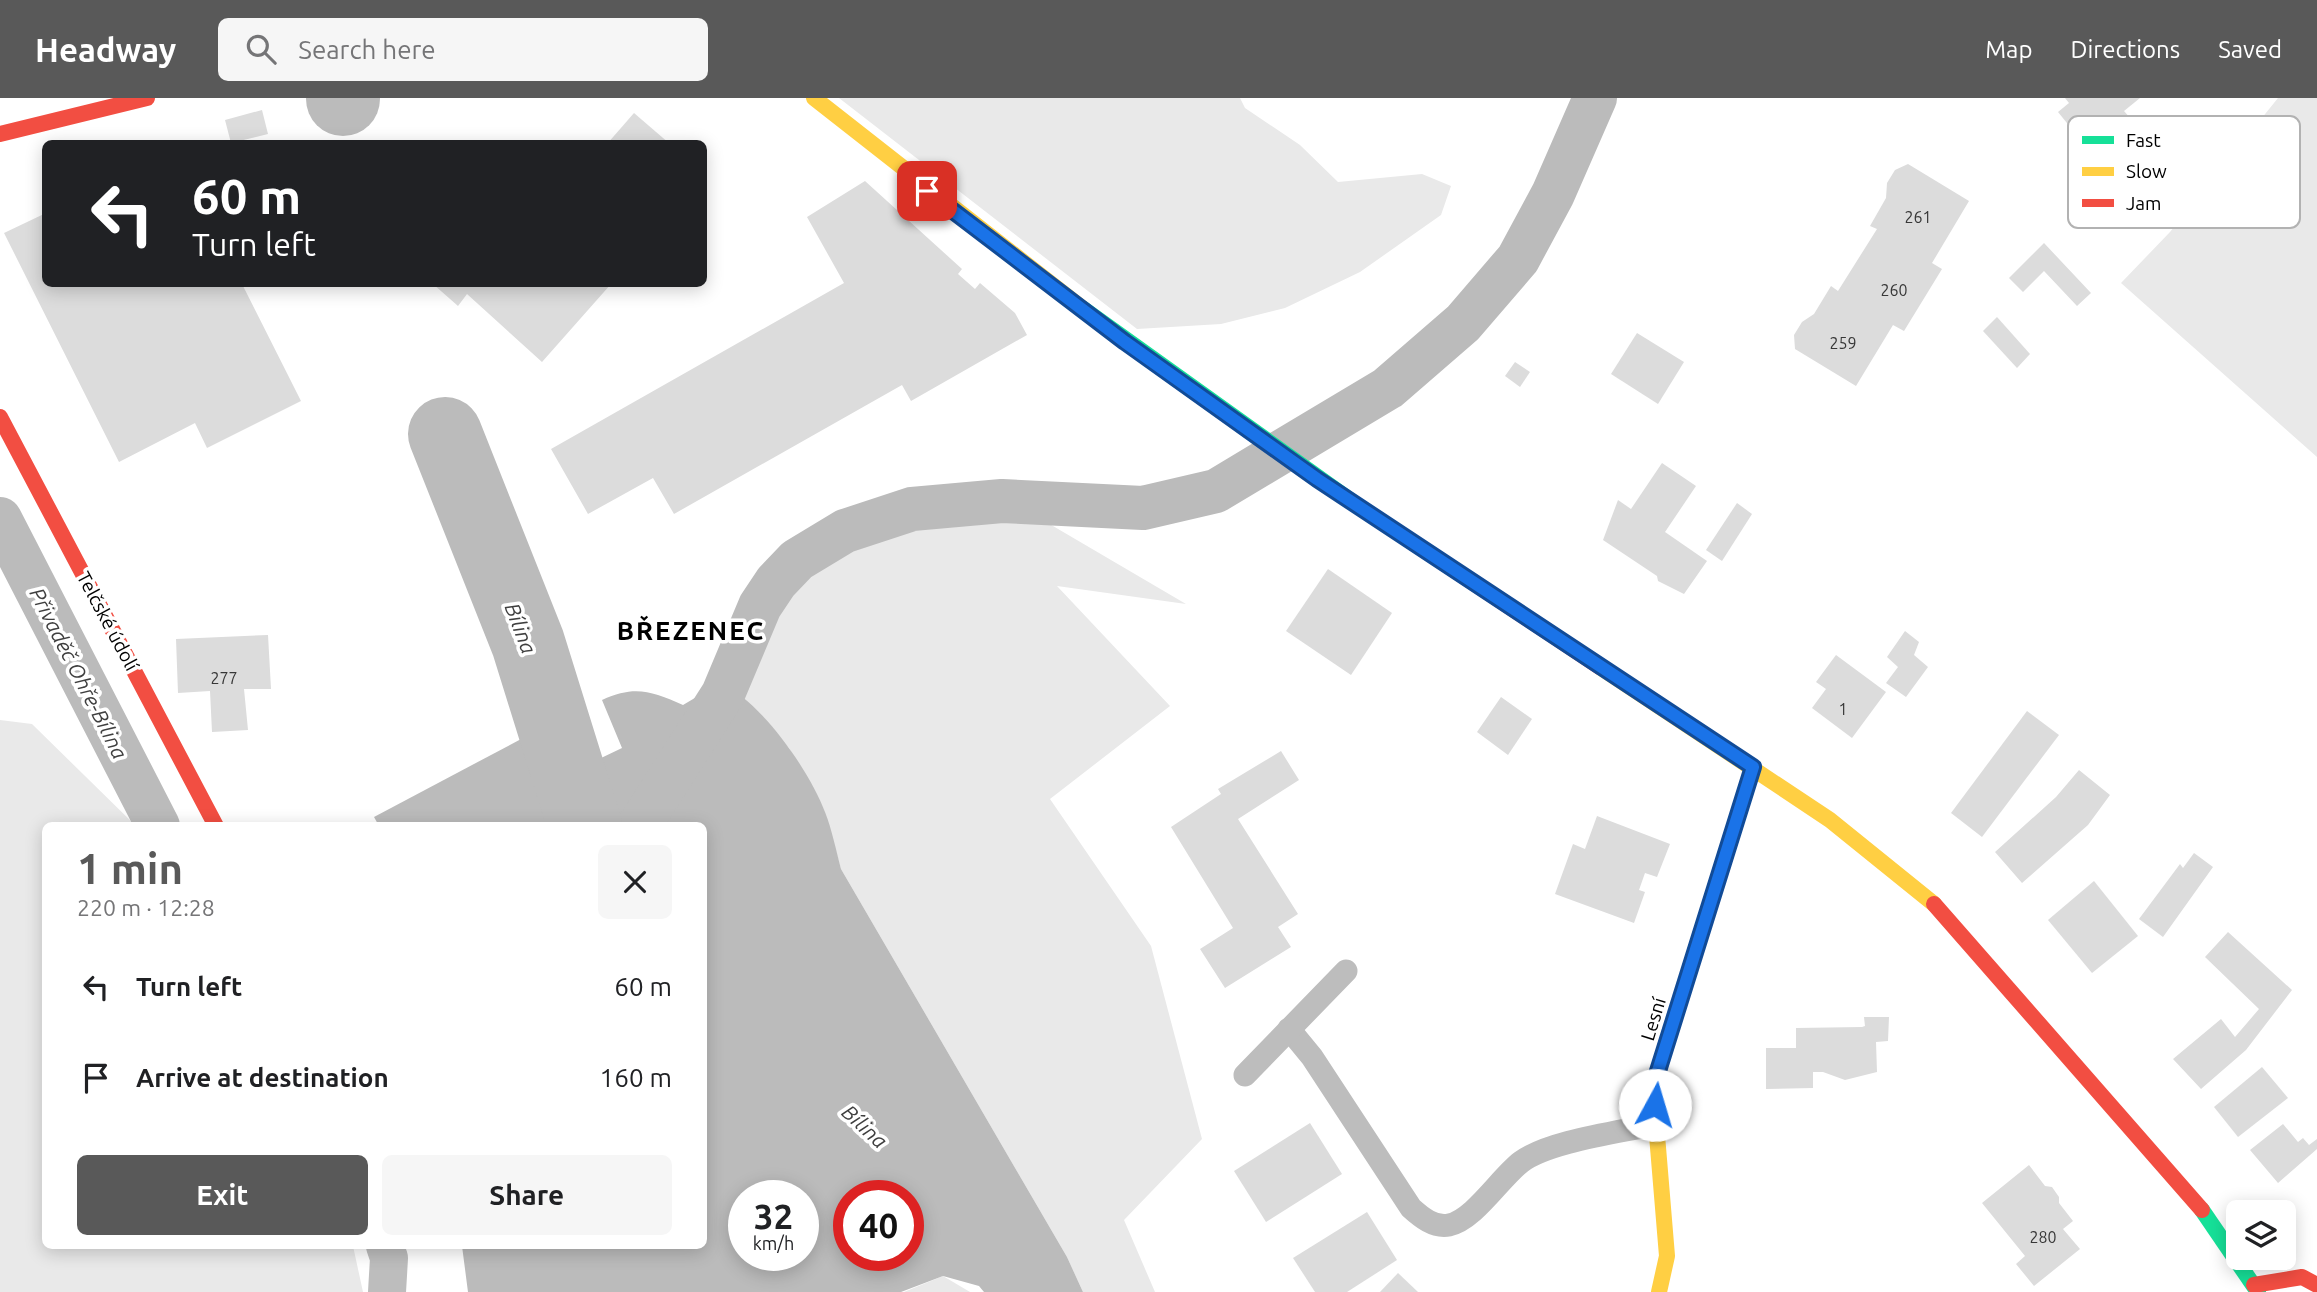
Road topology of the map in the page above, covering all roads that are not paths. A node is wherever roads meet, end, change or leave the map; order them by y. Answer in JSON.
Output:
{"nodes":[{"id":1,"x":147,"y":98,"type":"edge"},
{"id":2,"x":814,"y":98,"type":"edge"},
{"id":3,"x":0,"y":134,"type":"edge"},
{"id":4,"x":0,"y":417,"type":"edge"},
{"id":5,"x":1753,"y":767,"type":"junction"},
{"id":6,"x":214,"y":822,"type":"edge"},
{"id":7,"x":1346,"y":971,"type":"dead end"},
{"id":8,"x":1289,"y":1029,"type":"junction"},
{"id":9,"x":1245,"y":1075,"type":"dead end"},
{"id":10,"x":1656,"y":1124,"type":"junction"},
{"id":11,"x":2317,"y":1285,"type":"edge"},
{"id":12,"x":2256,"y":1289,"type":"edge"},
{"id":13,"x":1659,"y":1292,"type":"edge"}],
"edges":[{"from":1,"to":3,"type":"street"},
{"from":2,"to":5,"type":"street"},
{"from":4,"to":6,"type":"street","name":"Telčské údolí"},
{"from":5,"to":10,"type":"street","name":"Lesní"},
{"from":5,"to":12,"type":"street"},
{"from":7,"to":8,"type":"lane"},
{"from":8,"to":9,"type":"lane"},
{"from":8,"to":10,"type":"lane"},
{"from":10,"to":13,"type":"street","name":"Lesní"},
{"from":11,"to":12,"type":"street"}]}
